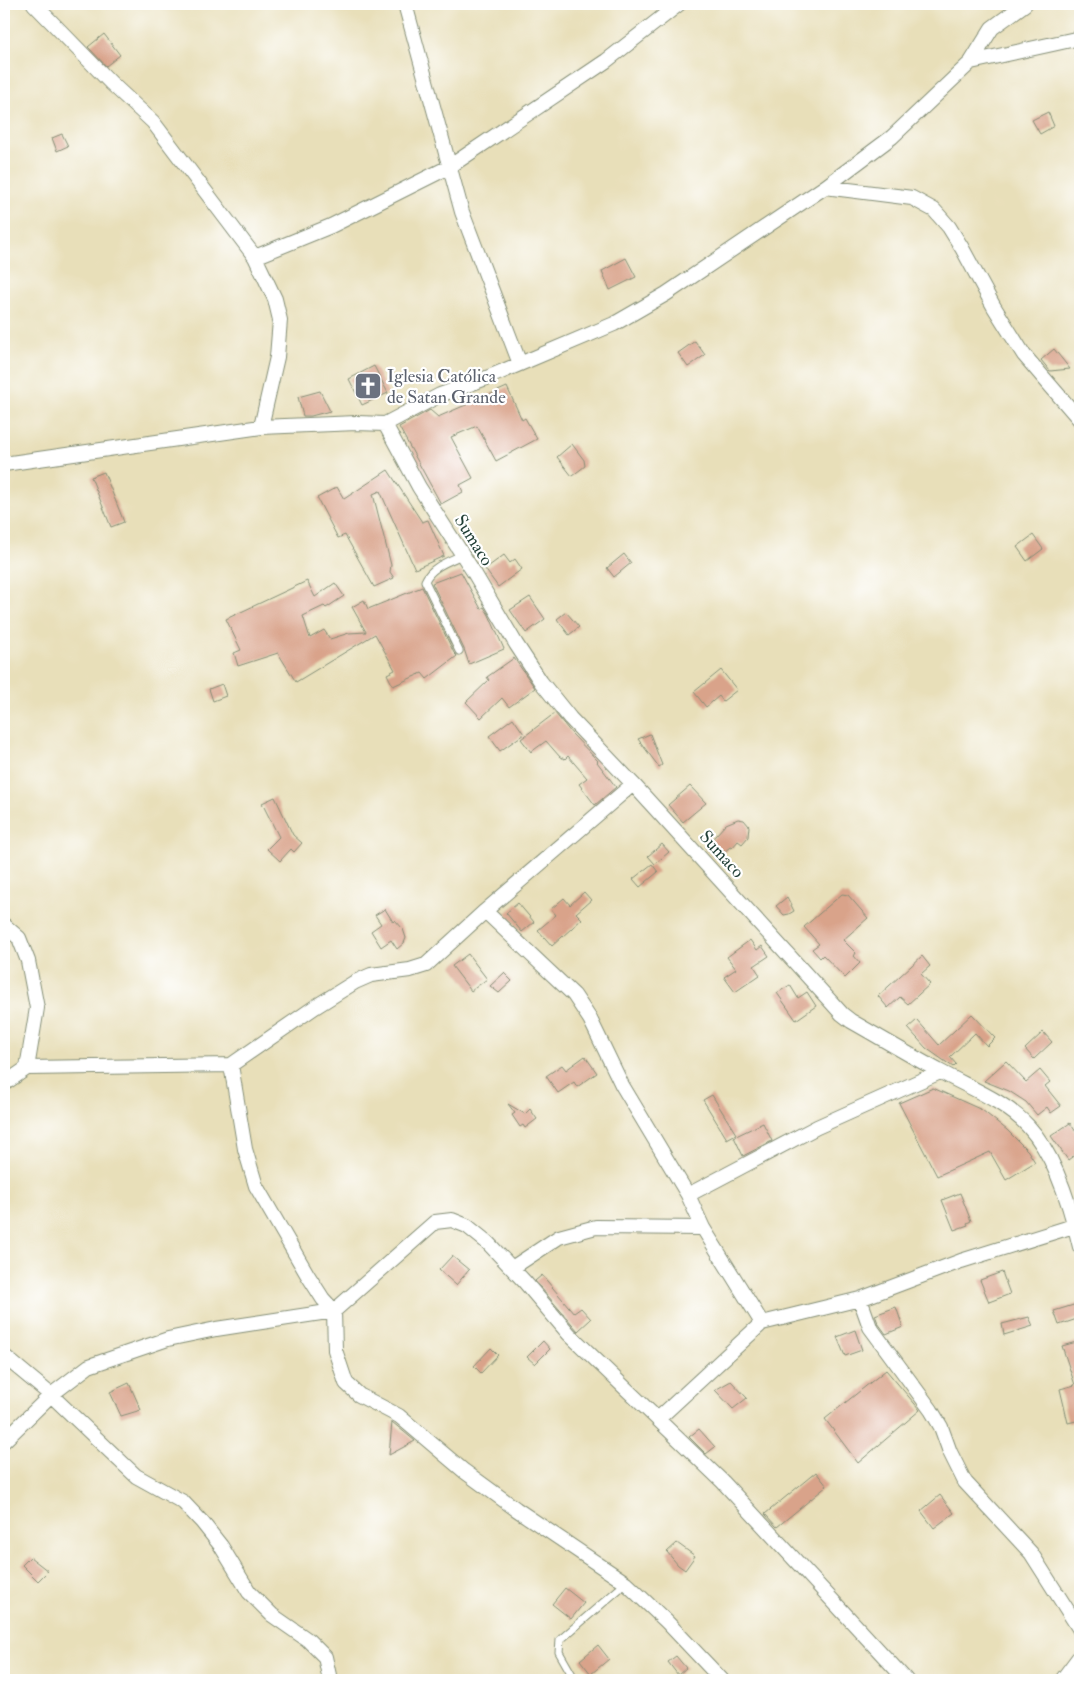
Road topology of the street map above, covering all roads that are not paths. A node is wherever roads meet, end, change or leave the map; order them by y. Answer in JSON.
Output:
{"nodes":[{"id":1,"x":34,"y":4,"type":"edge"},
{"id":2,"x":405,"y":4,"type":"edge"},
{"id":3,"x":679,"y":4,"type":"edge"},
{"id":4,"x":1025,"y":4,"type":"edge"},
{"id":5,"x":1080,"y":38,"type":"edge"},
{"id":6,"x":971,"y":62,"type":"junction"},
{"id":7,"x":449,"y":167,"type":"junction"},
{"id":8,"x":825,"y":187,"type":"junction"},
{"id":9,"x":255,"y":257,"type":"junction"},
{"id":10,"x":520,"y":364,"type":"junction"},
{"id":11,"x":1080,"y":420,"type":"edge"},
{"id":12,"x":385,"y":424,"type":"junction"},
{"id":13,"x":261,"y":427,"type":"junction"},
{"id":14,"x":4,"y":464,"type":"edge"},
{"id":15,"x":462,"y":555,"type":"junction"},
{"id":16,"x":459,"y":651,"type":"dead end"},
{"id":17,"x":633,"y":784,"type":"junction"},
{"id":18,"x":485,"y":911,"type":"junction"},
{"id":19,"x":4,"y":925,"type":"edge"},
{"id":20,"x":231,"y":1065,"type":"junction"},
{"id":21,"x":27,"y":1068,"type":"junction"},
{"id":22,"x":940,"y":1072,"type":"junction"},
{"id":23,"x":4,"y":1084,"type":"edge"},
{"id":24,"x":688,"y":1195,"type":"junction"},
{"id":25,"x":1078,"y":1225,"type":"edge"},
{"id":26,"x":703,"y":1228,"type":"junction"},
{"id":27,"x":1080,"y":1247,"type":"edge"},
{"id":28,"x":512,"y":1268,"type":"junction"},
{"id":29,"x":860,"y":1298,"type":"junction"},
{"id":30,"x":334,"y":1311,"type":"junction"},
{"id":31,"x":762,"y":1324,"type":"junction"},
{"id":32,"x":4,"y":1356,"type":"edge"},
{"id":33,"x":51,"y":1395,"type":"junction"},
{"id":34,"x":658,"y":1419,"type":"junction"},
{"id":35,"x":4,"y":1441,"type":"edge"},
{"id":36,"x":626,"y":1583,"type":"junction"},
{"id":37,"x":1080,"y":1630,"type":"edge"},
{"id":38,"x":1080,"y":1656,"type":"edge"},
{"id":39,"x":330,"y":1680,"type":"edge"},
{"id":40,"x":575,"y":1680,"type":"edge"},
{"id":41,"x":722,"y":1680,"type":"edge"},
{"id":42,"x":906,"y":1680,"type":"edge"},
{"id":43,"x":1062,"y":1680,"type":"edge"}],
"edges":[{"from":1,"to":9,"type":"street"},
{"from":2,"to":7,"type":"street"},
{"from":3,"to":7,"type":"street"},
{"from":4,"to":6,"type":"street"},
{"from":5,"to":6,"type":"street"},
{"from":6,"to":8,"type":"street"},
{"from":7,"to":9,"type":"street"},
{"from":7,"to":10,"type":"street"},
{"from":8,"to":10,"type":"street"},
{"from":8,"to":11,"type":"street"},
{"from":9,"to":13,"type":"street"},
{"from":10,"to":12,"type":"street"},
{"from":12,"to":13,"type":"street"},
{"from":12,"to":15,"type":"street","name":"Sumaco"},
{"from":13,"to":14,"type":"street"},
{"from":15,"to":16,"type":"lane"},
{"from":15,"to":17,"type":"street","name":"Sumaco"},
{"from":17,"to":18,"type":"street"},
{"from":17,"to":22,"type":"street","name":"Sumaco"},
{"from":18,"to":20,"type":"street"},
{"from":18,"to":24,"type":"street"},
{"from":19,"to":21,"type":"street"},
{"from":20,"to":21,"type":"street"},
{"from":20,"to":30,"type":"street"},
{"from":21,"to":23,"type":"street"},
{"from":22,"to":24,"type":"street"},
{"from":22,"to":25,"type":"street","name":"Sumaco"},
{"from":24,"to":26,"type":"street"},
{"from":25,"to":27,"type":"street","name":"Sumaco"},
{"from":25,"to":29,"type":"street"},
{"from":26,"to":28,"type":"street"},
{"from":26,"to":31,"type":"street"},
{"from":28,"to":30,"type":"street"},
{"from":28,"to":34,"type":"street"},
{"from":29,"to":31,"type":"street"},
{"from":29,"to":37,"type":"street"},
{"from":30,"to":33,"type":"street"},
{"from":30,"to":36,"type":"street"},
{"from":31,"to":34,"type":"street"},
{"from":32,"to":33,"type":"street"},
{"from":33,"to":35,"type":"street"},
{"from":33,"to":39,"type":"street"},
{"from":34,"to":42,"type":"street"},
{"from":36,"to":40,"type":"lane"},
{"from":36,"to":41,"type":"street"},
{"from":38,"to":43,"type":"street"}]}
